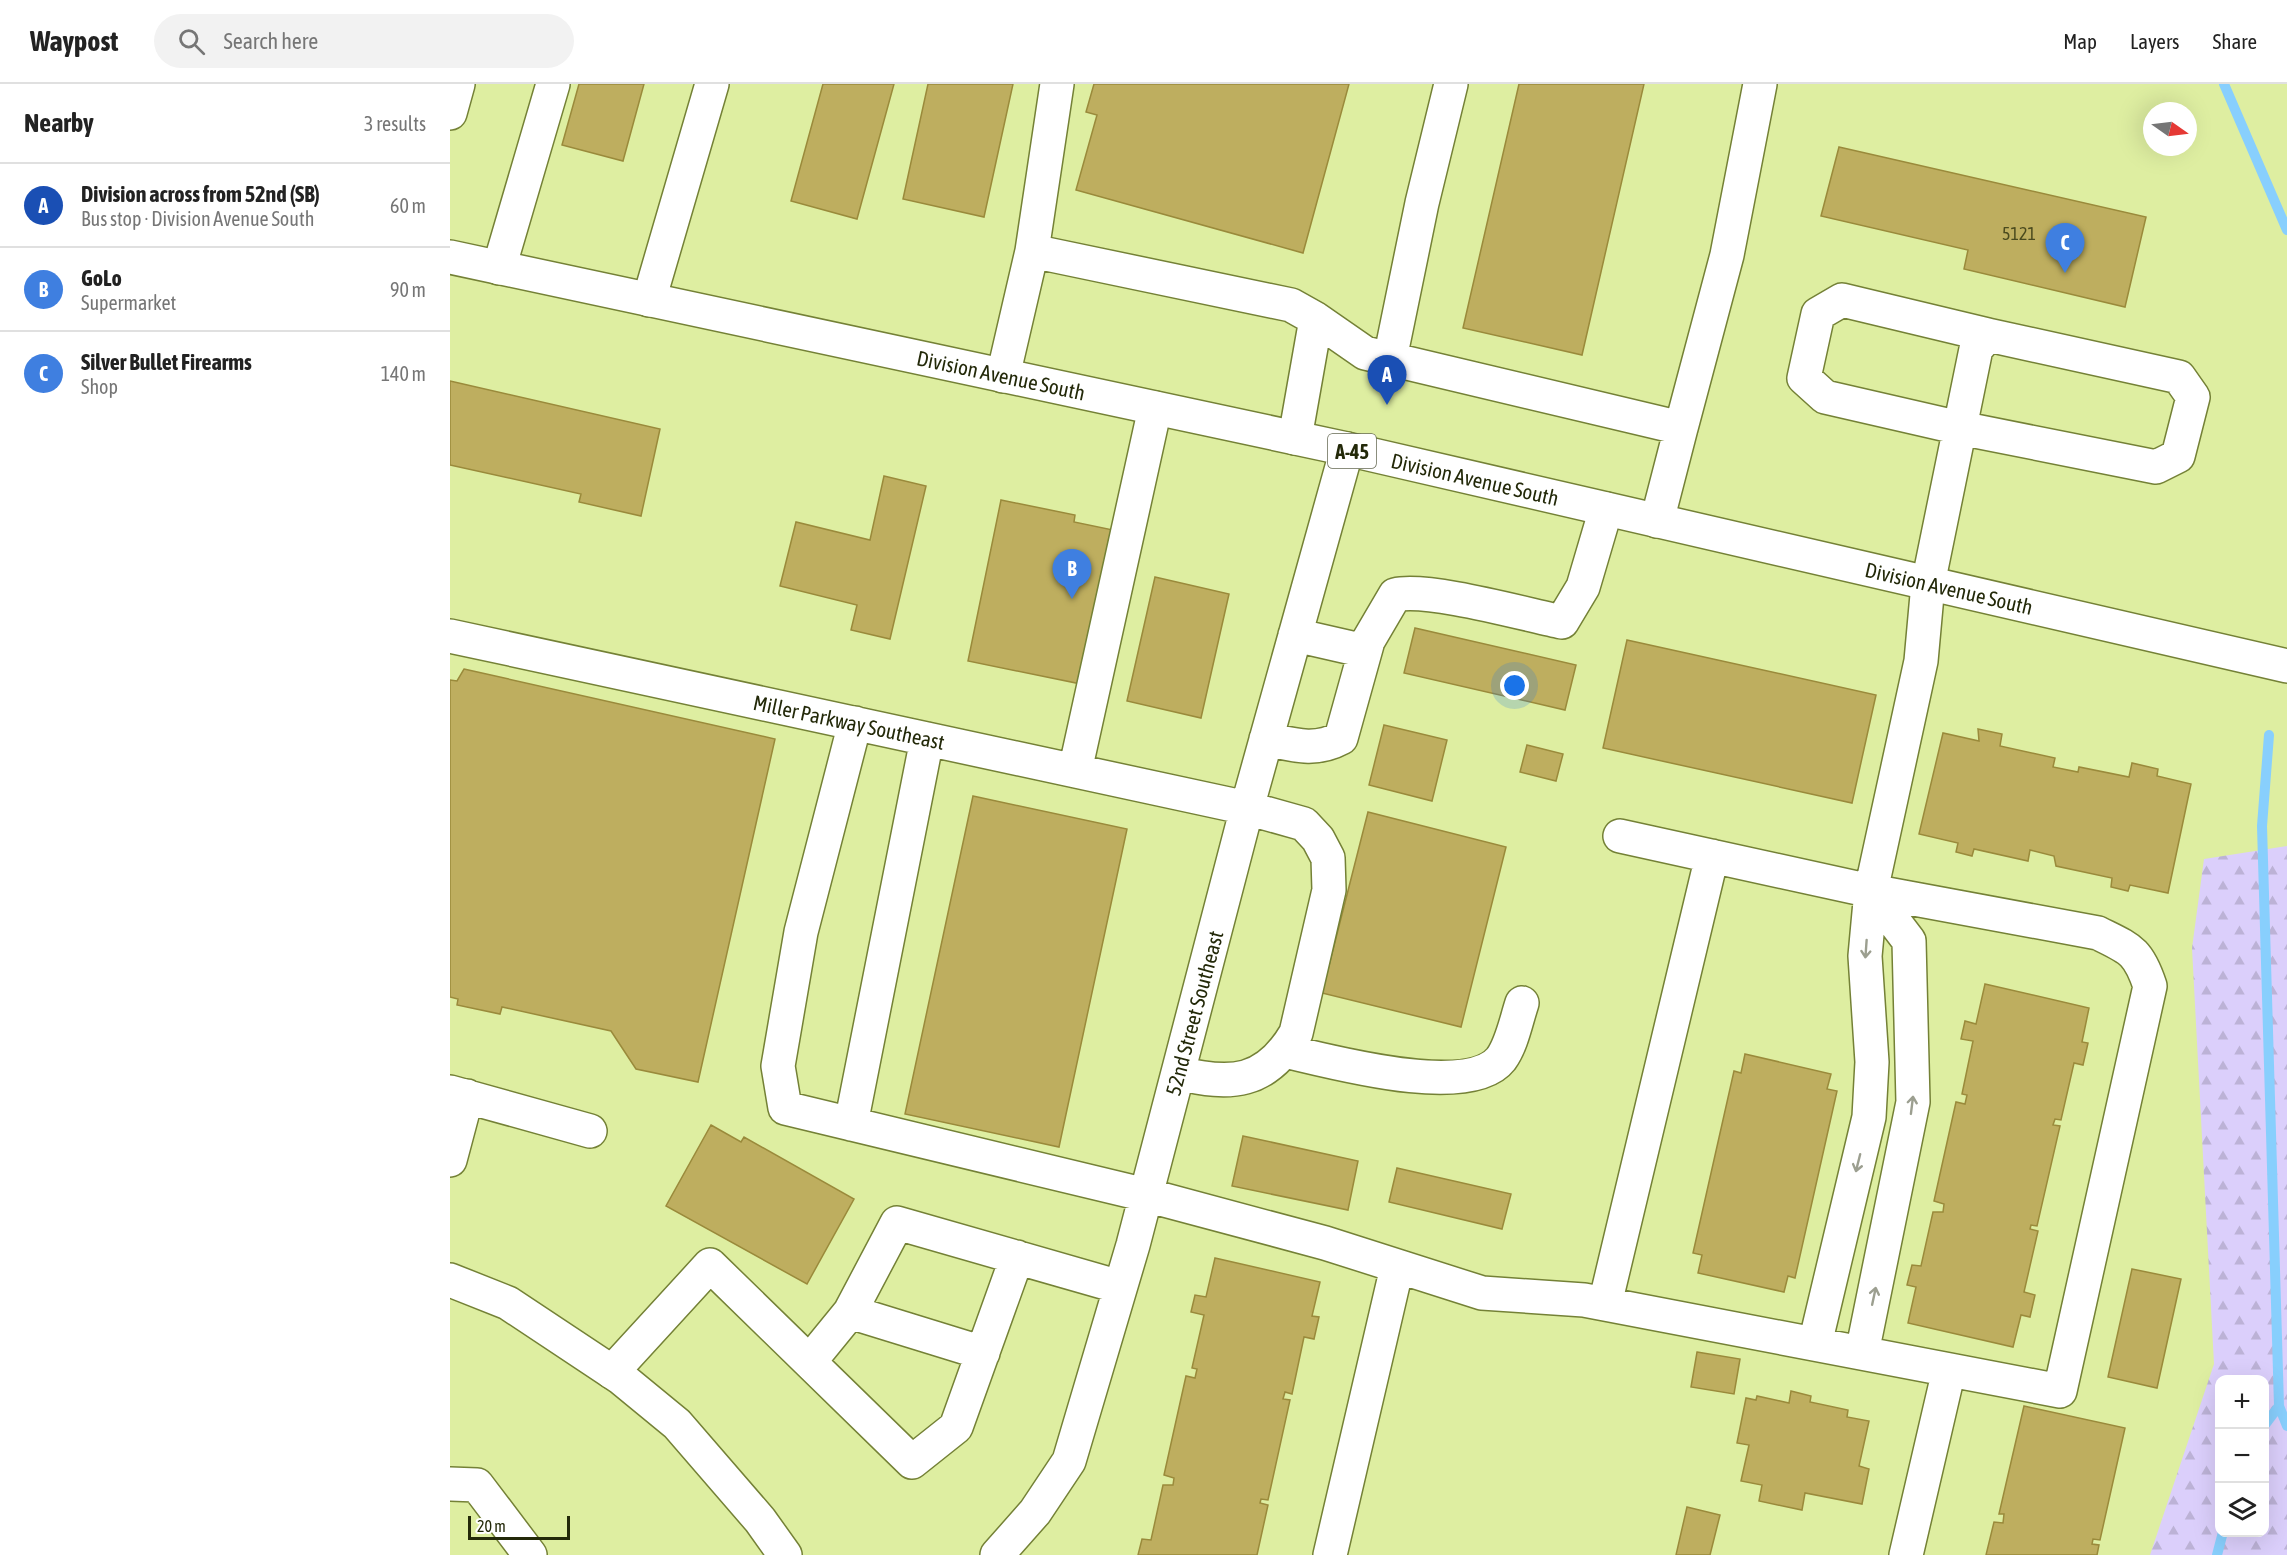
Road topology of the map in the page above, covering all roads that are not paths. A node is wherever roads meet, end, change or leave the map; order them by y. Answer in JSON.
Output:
{"nodes":[{"id":1,"x":458,"y":84,"type":"edge"},
{"id":2,"x":553,"y":84,"type":"edge"},
{"id":3,"x":712,"y":84,"type":"edge"},
{"id":4,"x":1057,"y":84,"type":"edge"},
{"id":5,"x":1451,"y":84,"type":"edge"},
{"id":6,"x":1760,"y":84,"type":"edge"},
{"id":7,"x":450,"y":113,"type":"edge"},
{"id":8,"x":1032,"y":250,"type":"junction"},
{"id":9,"x":450,"y":257,"type":"edge"},
{"id":10,"x":499,"y":268,"type":"junction"},
{"id":11,"x":650,"y":300,"type":"junction"},
{"id":12,"x":1316,"y":319,"type":"junction"},
{"id":13,"x":1988,"y":335,"type":"junction"},
{"id":14,"x":1390,"y":359,"type":"junction"},
{"id":15,"x":1003,"y":376,"type":"junction"},
{"id":16,"x":1155,"y":408,"type":"junction"},
{"id":17,"x":1681,"y":428,"type":"junction"},
{"id":18,"x":1960,"y":428,"type":"junction"},
{"id":19,"x":1295,"y":438,"type":"junction"},
{"id":20,"x":1347,"y":449,"type":"junction"},
{"id":21,"x":1606,"y":509,"type":"junction"},
{"id":22,"x":1657,"y":521,"type":"junction"},
{"id":23,"x":1928,"y":584,"type":"junction"},
{"id":24,"x":1295,"y":635,"type":"junction"},
{"id":25,"x":450,"y":636,"type":"edge"},
{"id":26,"x":1365,"y":651,"type":"junction"},
{"id":27,"x":2287,"y":666,"type":"edge"},
{"id":28,"x":855,"y":723,"type":"junction"},
{"id":29,"x":927,"y":739,"type":"junction"},
{"id":30,"x":1266,"y":739,"type":"junction"},
{"id":31,"x":1075,"y":771,"type":"junction"},
{"id":32,"x":1248,"y":808,"type":"junction"},
{"id":33,"x":1620,"y":836,"type":"dead end"},
{"id":34,"x":1712,"y":856,"type":"junction"},
{"id":35,"x":1870,"y":891,"type":"junction"},
{"id":36,"x":1522,"y":1003,"type":"dead end"},
{"id":37,"x":1285,"y":1051,"type":"junction"},
{"id":38,"x":1178,"y":1073,"type":"junction"},
{"id":39,"x":459,"y":1094,"type":"edge"},
{"id":40,"x":851,"y":1124,"type":"junction"},
{"id":41,"x":590,"y":1131,"type":"dead end"},
{"id":42,"x":450,"y":1160,"type":"edge"},
{"id":43,"x":1146,"y":1195,"type":"junction"},
{"id":44,"x":1017,"y":1257,"type":"junction"},
{"id":45,"x":1397,"y":1267,"type":"junction"},
{"id":46,"x":450,"y":1280,"type":"edge"},
{"id":47,"x":1120,"y":1287,"type":"junction"},
{"id":48,"x":1605,"y":1304,"type":"junction"},
{"id":49,"x":850,"y":1312,"type":"junction"},
{"id":50,"x":1815,"y":1344,"type":"junction"},
{"id":51,"x":983,"y":1353,"type":"junction"},
{"id":52,"x":1862,"y":1353,"type":"junction"},
{"id":53,"x":810,"y":1362,"type":"junction"},
{"id":54,"x":1949,"y":1370,"type":"junction"},
{"id":55,"x":612,"y":1372,"type":"junction"},
{"id":56,"x":450,"y":1485,"type":"edge"},
{"id":57,"x":530,"y":1555,"type":"edge"},
{"id":58,"x":785,"y":1555,"type":"edge"},
{"id":59,"x":997,"y":1555,"type":"edge"},
{"id":60,"x":1330,"y":1555,"type":"edge"},
{"id":61,"x":1906,"y":1555,"type":"edge"}],
"edges":[{"from":1,"to":7,"type":"main road"},
{"from":2,"to":10,"type":"main road"},
{"from":3,"to":11,"type":"main road"},
{"from":4,"to":8,"type":"main road"},
{"from":5,"to":14,"type":"main road"},
{"from":6,"to":17,"type":"main road"},
{"from":8,"to":12,"type":"main road"},
{"from":8,"to":15,"type":"main road"},
{"from":9,"to":10,"type":"main road","name":"Division Avenue South","number":"A-45"},
{"from":10,"to":11,"type":"main road","name":"Division Avenue South","number":"A-45"},
{"from":11,"to":15,"type":"main road","name":"Division Avenue South","number":"A-45"},
{"from":12,"to":14,"type":"main road"},
{"from":12,"to":19,"type":"main road"},
{"from":13,"to":18,"type":"main road"},
{"from":13,"to":18,"type":"main road"},
{"from":13,"to":18,"type":"main road"},
{"from":14,"to":17,"type":"main road"},
{"from":15,"to":16,"type":"main road","name":"Division Avenue South","number":"A-45"},
{"from":16,"to":19,"type":"main road","name":"Division Avenue South","number":"A-45"},
{"from":16,"to":31,"type":"main road"},
{"from":17,"to":22,"type":"main road"},
{"from":18,"to":23,"type":"main road"},
{"from":19,"to":20,"type":"main road","name":"Division Avenue South","number":"A-45"},
{"from":20,"to":21,"type":"main road","name":"Division Avenue South","number":"A-45"},
{"from":20,"to":24,"type":"main road","name":"52nd Street Southeast"},
{"from":21,"to":22,"type":"main road","name":"Division Avenue South","number":"A-45"},
{"from":21,"to":26,"type":"main road"},
{"from":22,"to":23,"type":"main road","name":"Division Avenue South","number":"A-45"},
{"from":23,"to":27,"type":"main road","name":"Division Avenue South","number":"A-45"},
{"from":23,"to":35,"type":"main road"},
{"from":24,"to":26,"type":"main road"},
{"from":24,"to":30,"type":"main road","name":"52nd Street Southeast"},
{"from":25,"to":28,"type":"main road","name":"Miller Parkway Southeast"},
{"from":26,"to":30,"type":"main road"},
{"from":28,"to":29,"type":"main road","name":"Miller Parkway Southeast"},
{"from":28,"to":40,"type":"main road"},
{"from":29,"to":31,"type":"main road","name":"Miller Parkway Southeast"},
{"from":29,"to":40,"type":"main road"},
{"from":30,"to":32,"type":"main road","name":"52nd Street Southeast"},
{"from":31,"to":32,"type":"main road","name":"Miller Parkway Southeast"},
{"from":32,"to":37,"type":"main road","name":"Miller Parkway Southeast"},
{"from":32,"to":38,"type":"main road","name":"52nd Street Southeast"},
{"from":33,"to":34,"type":"main road"},
{"from":34,"to":35,"type":"main road"},
{"from":34,"to":48,"type":"main road"},
{"from":35,"to":50,"type":"main road","one_way":true},
{"from":52,"to":35,"type":"main road","one_way":true},
{"from":35,"to":54,"type":"main road"},
{"from":36,"to":37,"type":"main road"},
{"from":37,"to":38,"type":"main road"},
{"from":38,"to":43,"type":"main road","name":"52nd Street Southeast"},
{"from":39,"to":41,"type":"main road"},
{"from":39,"to":42,"type":"main road"},
{"from":40,"to":43,"type":"main road"},
{"from":43,"to":45,"type":"main road"},
{"from":43,"to":47,"type":"main road","name":"52nd Street Southeast"},
{"from":44,"to":47,"type":"main road"},
{"from":44,"to":49,"type":"main road"},
{"from":44,"to":51,"type":"main road"},
{"from":45,"to":48,"type":"main road"},
{"from":45,"to":60,"type":"main road"},
{"from":46,"to":55,"type":"main road"},
{"from":47,"to":59,"type":"main road","name":"52nd Street Southeast"},
{"from":48,"to":50,"type":"main road"},
{"from":49,"to":51,"type":"main road"},
{"from":49,"to":53,"type":"main road"},
{"from":50,"to":52,"type":"main road"},
{"from":51,"to":53,"type":"main road"},
{"from":52,"to":54,"type":"main road"},
{"from":53,"to":55,"type":"main road"},
{"from":54,"to":61,"type":"main road"},
{"from":55,"to":58,"type":"main road"},
{"from":56,"to":57,"type":"main road"}]}
